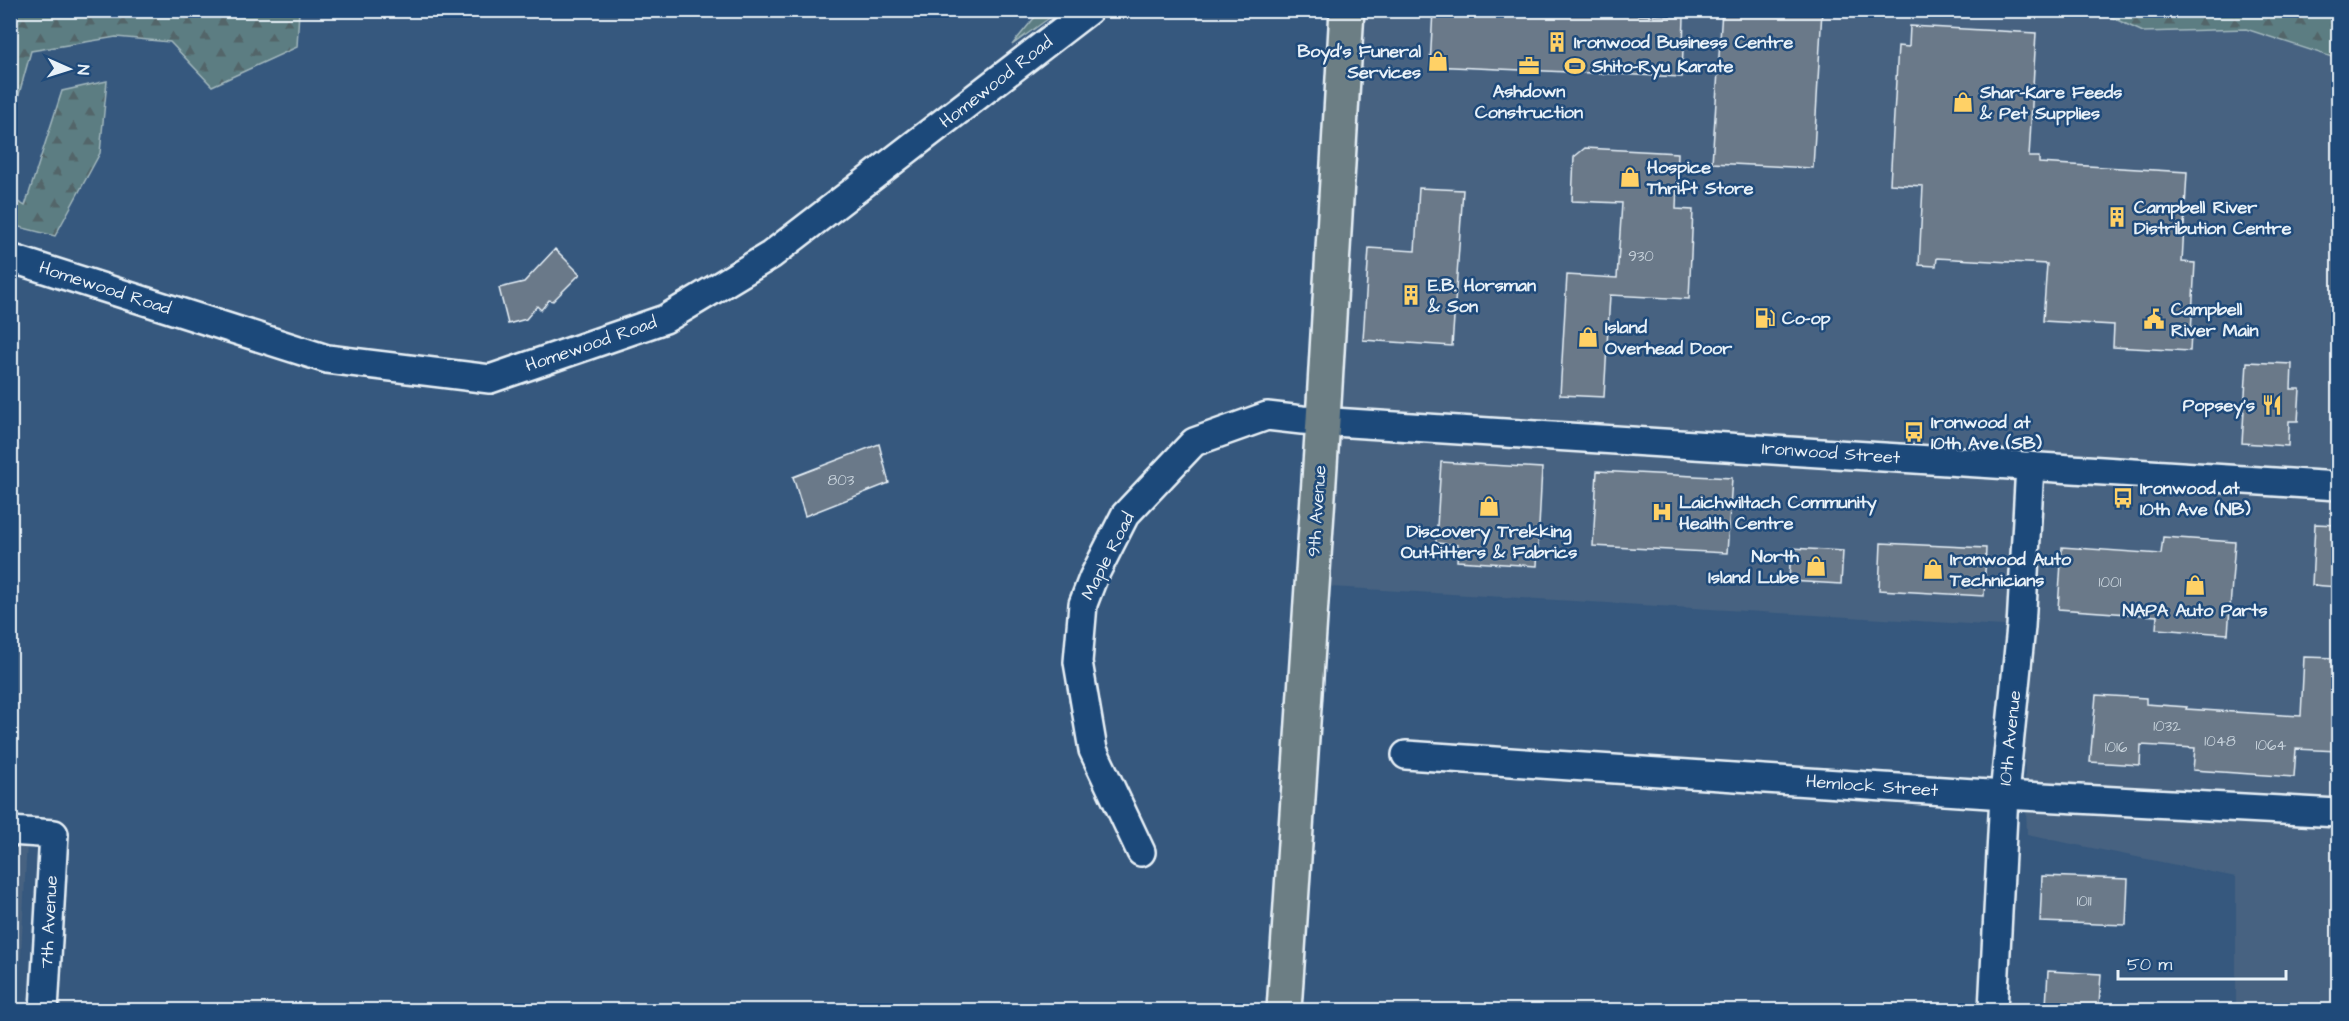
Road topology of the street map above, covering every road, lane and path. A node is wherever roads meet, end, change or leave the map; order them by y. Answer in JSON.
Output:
{"nodes":[{"id":1,"x":1089,"y":10,"type":"edge"},
{"id":2,"x":1347,"y":10,"type":"edge"},
{"id":3,"x":10,"y":258,"type":"edge"},
{"id":4,"x":1323,"y":420,"type":"junction"},
{"id":5,"x":2030,"y":466,"type":"junction"},
{"id":6,"x":2338,"y":486,"type":"edge"},
{"id":7,"x":1406,"y":755,"type":"dead end"},
{"id":8,"x":2004,"y":795,"type":"junction"},
{"id":9,"x":2338,"y":813,"type":"edge"},
{"id":10,"x":10,"y":831,"type":"edge"},
{"id":11,"x":1141,"y":852,"type":"dead end"},
{"id":12,"x":44,"y":1011,"type":"edge"},
{"id":13,"x":1284,"y":1011,"type":"edge"},
{"id":14,"x":1993,"y":1011,"type":"edge"}],
"edges":[{"from":1,"to":3,"type":"street","name":"Homewood Road"},
{"from":2,"to":4,"type":"main road","name":"9th Avenue"},
{"from":4,"to":5,"type":"street","name":"Ironwood Street"},
{"from":4,"to":11,"type":"street","name":"Maple Road"},
{"from":4,"to":13,"type":"main road","name":"9th Avenue"},
{"from":5,"to":6,"type":"street","name":"Ironwood Street"},
{"from":5,"to":8,"type":"street","name":"10th Avenue"},
{"from":7,"to":8,"type":"street","name":"Hemlock Street"},
{"from":8,"to":9,"type":"street","name":"Hemlock Street"},
{"from":8,"to":14,"type":"street","name":"10th Avenue"},
{"from":10,"to":12,"type":"street","name":"7th Avenue"}]}
